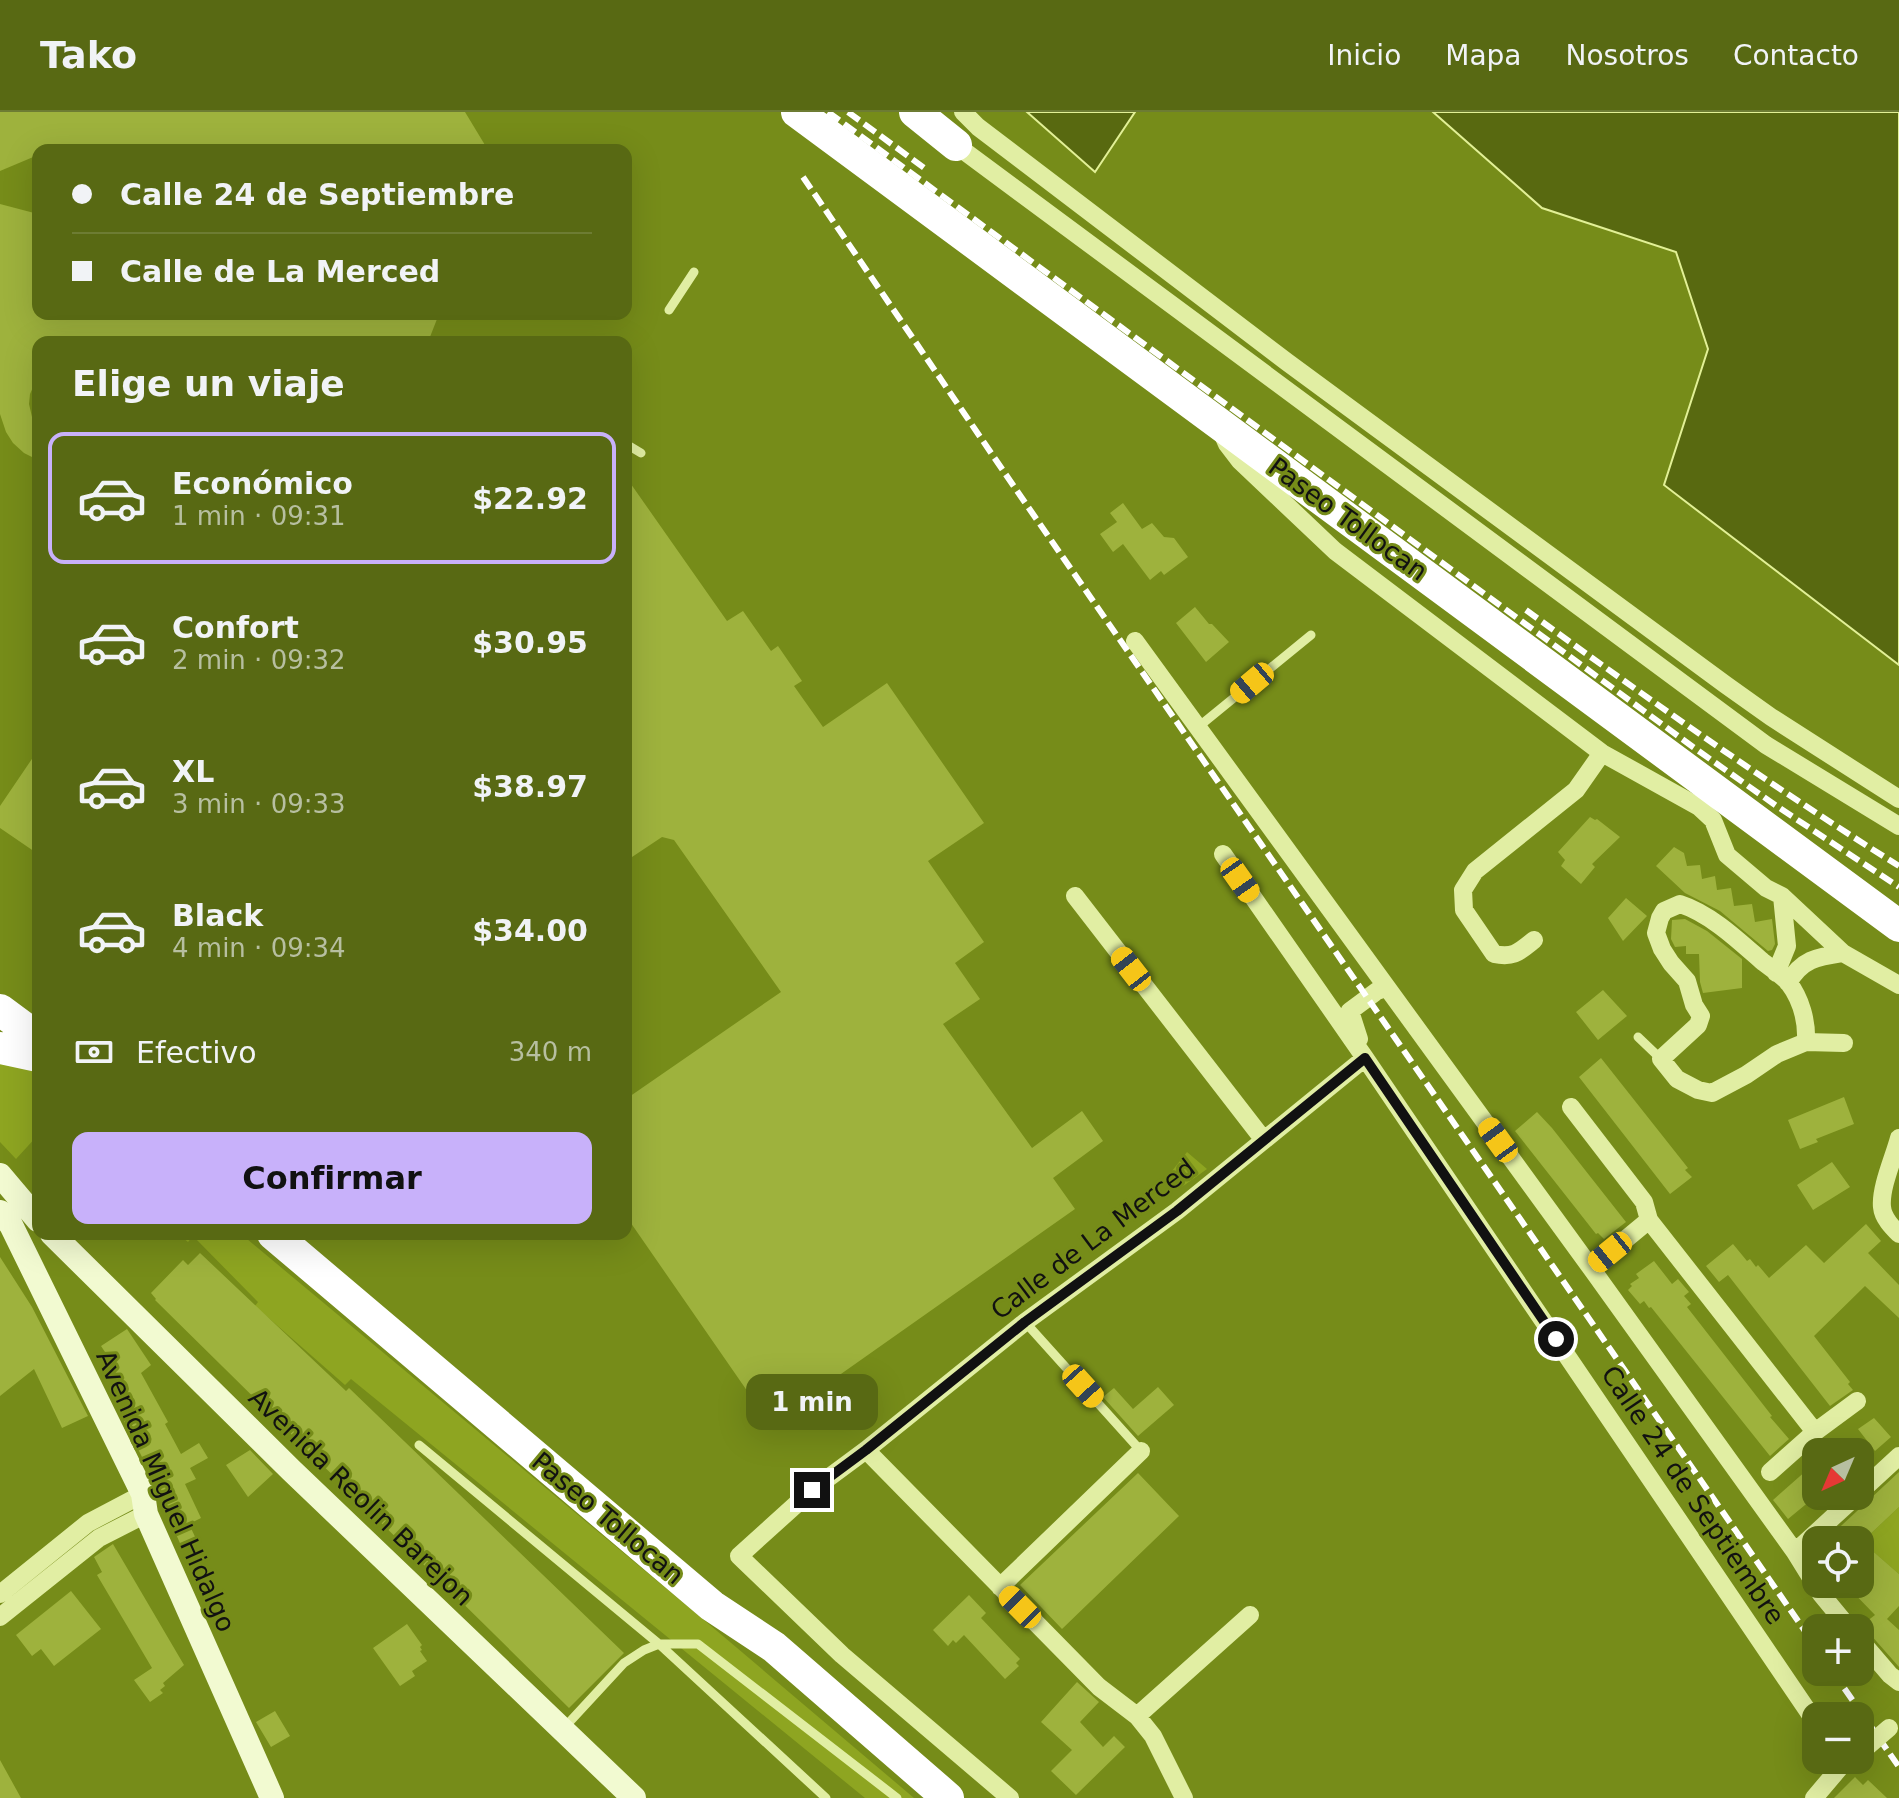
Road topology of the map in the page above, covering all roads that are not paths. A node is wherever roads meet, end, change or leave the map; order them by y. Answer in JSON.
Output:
{"nodes":[{"id":1,"x":797,"y":112,"type":"edge"},
{"id":2,"x":915,"y":112,"type":"edge"},
{"id":3,"x":963,"y":112,"type":"edge"},
{"id":4,"x":956,"y":145,"type":"joint"},
{"id":5,"x":694,"y":272,"type":"dead end"},
{"id":6,"x":669,"y":310,"type":"dead end"},
{"id":7,"x":1219,"y":424,"type":"junction"},
{"id":8,"x":632,"y":448,"type":"edge"},
{"id":9,"x":641,"y":453,"type":"dead end"},
{"id":10,"x":1311,"y":635,"type":"dead end"},
{"id":11,"x":1135,"y":641,"type":"dead end"},
{"id":12,"x":1197,"y":728,"type":"junction"},
{"id":13,"x":1602,"y":753,"type":"junction"},
{"id":14,"x":1899,"y":799,"type":"edge"},
{"id":15,"x":1899,"y":826,"type":"edge"},
{"id":16,"x":1223,"y":854,"type":"dead end"},
{"id":17,"x":1075,"y":896,"type":"dead end"},
{"id":18,"x":1782,"y":896,"type":"junction"},
{"id":19,"x":1899,"y":926,"type":"edge"},
{"id":20,"x":1534,"y":940,"type":"dead end"},
{"id":21,"x":1843,"y":953,"type":"junction"},
{"id":22,"x":1782,"y":978,"type":"junction"},
{"id":23,"x":1899,"y":985,"type":"edge"},
{"id":24,"x":1386,"y":988,"type":"junction"},
{"id":25,"x":0,"y":1010,"type":"edge"},
{"id":26,"x":32,"y":1034,"type":"edge"},
{"id":27,"x":1638,"y":1037,"type":"dead end"},
{"id":28,"x":1806,"y":1042,"type":"junction"},
{"id":29,"x":1844,"y":1043,"type":"dead end"},
{"id":30,"x":0,"y":1048,"type":"edge"},
{"id":31,"x":32,"y":1055,"type":"edge"},
{"id":32,"x":1365,"y":1058,"type":"junction"},
{"id":33,"x":1661,"y":1059,"type":"junction"},
{"id":34,"x":1571,"y":1107,"type":"dead end"},
{"id":35,"x":1899,"y":1138,"type":"edge"},
{"id":36,"x":1263,"y":1139,"type":"junction"},
{"id":37,"x":0,"y":1175,"type":"edge"},
{"id":38,"x":20,"y":1217,"type":"edge"},
{"id":39,"x":1649,"y":1220,"type":"junction"},
{"id":40,"x":1899,"y":1234,"type":"edge"},
{"id":41,"x":58,"y":1240,"type":"edge"},
{"id":42,"x":280,"y":1240,"type":"edge"},
{"id":43,"x":1591,"y":1268,"type":"junction"},
{"id":44,"x":1025,"y":1322,"type":"junction"},
{"id":45,"x":1857,"y":1401,"type":"dead end"},
{"id":46,"x":1815,"y":1432,"type":"junction"},
{"id":47,"x":419,"y":1445,"type":"dead end"},
{"id":48,"x":866,"y":1450,"type":"junction"},
{"id":49,"x":1141,"y":1451,"type":"joint"},
{"id":50,"x":1899,"y":1456,"type":"edge"},
{"id":51,"x":1770,"y":1472,"type":"dead end"},
{"id":52,"x":1874,"y":1479,"type":"edge"},
{"id":53,"x":144,"y":1504,"type":"junction"},
{"id":54,"x":1841,"y":1510,"type":"edge"},
{"id":55,"x":94,"y":1531,"type":"junction"},
{"id":56,"x":1795,"y":1552,"type":"junction"},
{"id":57,"x":1000,"y":1587,"type":"junction"},
{"id":58,"x":0,"y":1594,"type":"edge"},
{"id":59,"x":1837,"y":1614,"type":"edge"},
{"id":60,"x":1250,"y":1615,"type":"dead end"},
{"id":61,"x":0,"y":1617,"type":"edge"},
{"id":62,"x":659,"y":1644,"type":"junction"},
{"id":63,"x":1874,"y":1656,"type":"edge"},
{"id":64,"x":1899,"y":1682,"type":"edge"},
{"id":65,"x":1802,"y":1702,"type":"edge"},
{"id":66,"x":1137,"y":1716,"type":"junction"},
{"id":67,"x":1894,"y":1724,"type":"edge"},
{"id":68,"x":563,"y":1729,"type":"junction"},
{"id":69,"x":1874,"y":1741,"type":"edge"},
{"id":70,"x":1834,"y":1774,"type":"edge"},
{"id":71,"x":272,"y":1798,"type":"edge"},
{"id":72,"x":634,"y":1798,"type":"edge"},
{"id":73,"x":826,"y":1798,"type":"edge"},
{"id":74,"x":897,"y":1798,"type":"edge"},
{"id":75,"x":948,"y":1798,"type":"edge"},
{"id":76,"x":1010,"y":1798,"type":"edge"},
{"id":77,"x":1184,"y":1798,"type":"edge"},
{"id":78,"x":1814,"y":1798,"type":"edge"}],
"edges":[{"from":1,"to":7,"type":"highway","name":"Paseo Tollocan"},
{"from":2,"to":4,"type":"highway"},
{"from":3,"to":14,"type":"street"},
{"from":4,"to":15,"type":"street"},
{"from":5,"to":6,"type":"lane"},
{"from":7,"to":13,"type":"street"},
{"from":7,"to":19,"type":"highway","name":"Paseo Tollocan"},
{"from":8,"to":9,"type":"lane"},
{"from":10,"to":12,"type":"lane"},
{"from":11,"to":12,"type":"street"},
{"from":12,"to":24,"type":"street"},
{"from":13,"to":18,"type":"street"},
{"from":13,"to":20,"type":"street"},
{"from":16,"to":32,"type":"street","name":"Calle 24 de Septiembre"},
{"from":17,"to":36,"type":"street"},
{"from":18,"to":21,"type":"street"},
{"from":18,"to":22,"type":"street"},
{"from":21,"to":22,"type":"street"},
{"from":21,"to":23,"type":"street"},
{"from":22,"to":28,"type":"street"},
{"from":22,"to":33,"type":"street"},
{"from":24,"to":32,"type":"street"},
{"from":24,"to":43,"type":"street"},
{"from":25,"to":26,"type":"highway"},
{"from":27,"to":33,"type":"lane"},
{"from":28,"to":29,"type":"street"},
{"from":28,"to":33,"type":"street"},
{"from":30,"to":31,"type":"highway"},
{"from":32,"to":36,"type":"street","name":"Calle de La Merced"},
{"from":32,"to":65,"type":"street","name":"Calle 24 de Septiembre"},
{"from":34,"to":39,"type":"street"},
{"from":35,"to":40,"type":"street"},
{"from":36,"to":44,"type":"street","name":"Calle de La Merced"},
{"from":37,"to":38,"type":"main road"},
{"from":38,"to":53,"type":"main road","name":"Avenida Miguel Hidalgo"},
{"from":39,"to":43,"type":"street"},
{"from":39,"to":46,"type":"street"},
{"from":41,"to":68,"type":"main road","name":"Avenida Reolin Barejon"},
{"from":42,"to":75,"type":"highway","name":"Paseo Tollocan"},
{"from":43,"to":56,"type":"street"},
{"from":44,"to":48,"type":"street","name":"Calle de La Merced"},
{"from":44,"to":49,"type":"lane"},
{"from":45,"to":46,"type":"street"},
{"from":46,"to":51,"type":"street"},
{"from":47,"to":62,"type":"lane"},
{"from":48,"to":57,"type":"street"},
{"from":48,"to":76,"type":"street","name":"Calle de La Merced"},
{"from":49,"to":57,"type":"street"},
{"from":50,"to":52,"type":"street"},
{"from":53,"to":55,"type":"street"},
{"from":53,"to":71,"type":"main road","name":"Avenida Miguel Hidalgo"},
{"from":54,"to":56,"type":"street"},
{"from":55,"to":58,"type":"street"},
{"from":55,"to":61,"type":"street"},
{"from":56,"to":59,"type":"street"},
{"from":57,"to":66,"type":"street"},
{"from":60,"to":66,"type":"street"},
{"from":62,"to":68,"type":"lane"},
{"from":62,"to":73,"type":"lane"},
{"from":62,"to":74,"type":"lane"},
{"from":63,"to":64,"type":"street"},
{"from":66,"to":77,"type":"street"},
{"from":67,"to":69,"type":"street","bridge":true},
{"from":68,"to":72,"type":"main road","name":"Avenida Reolin Barejon"},
{"from":70,"to":78,"type":"street"}]}
